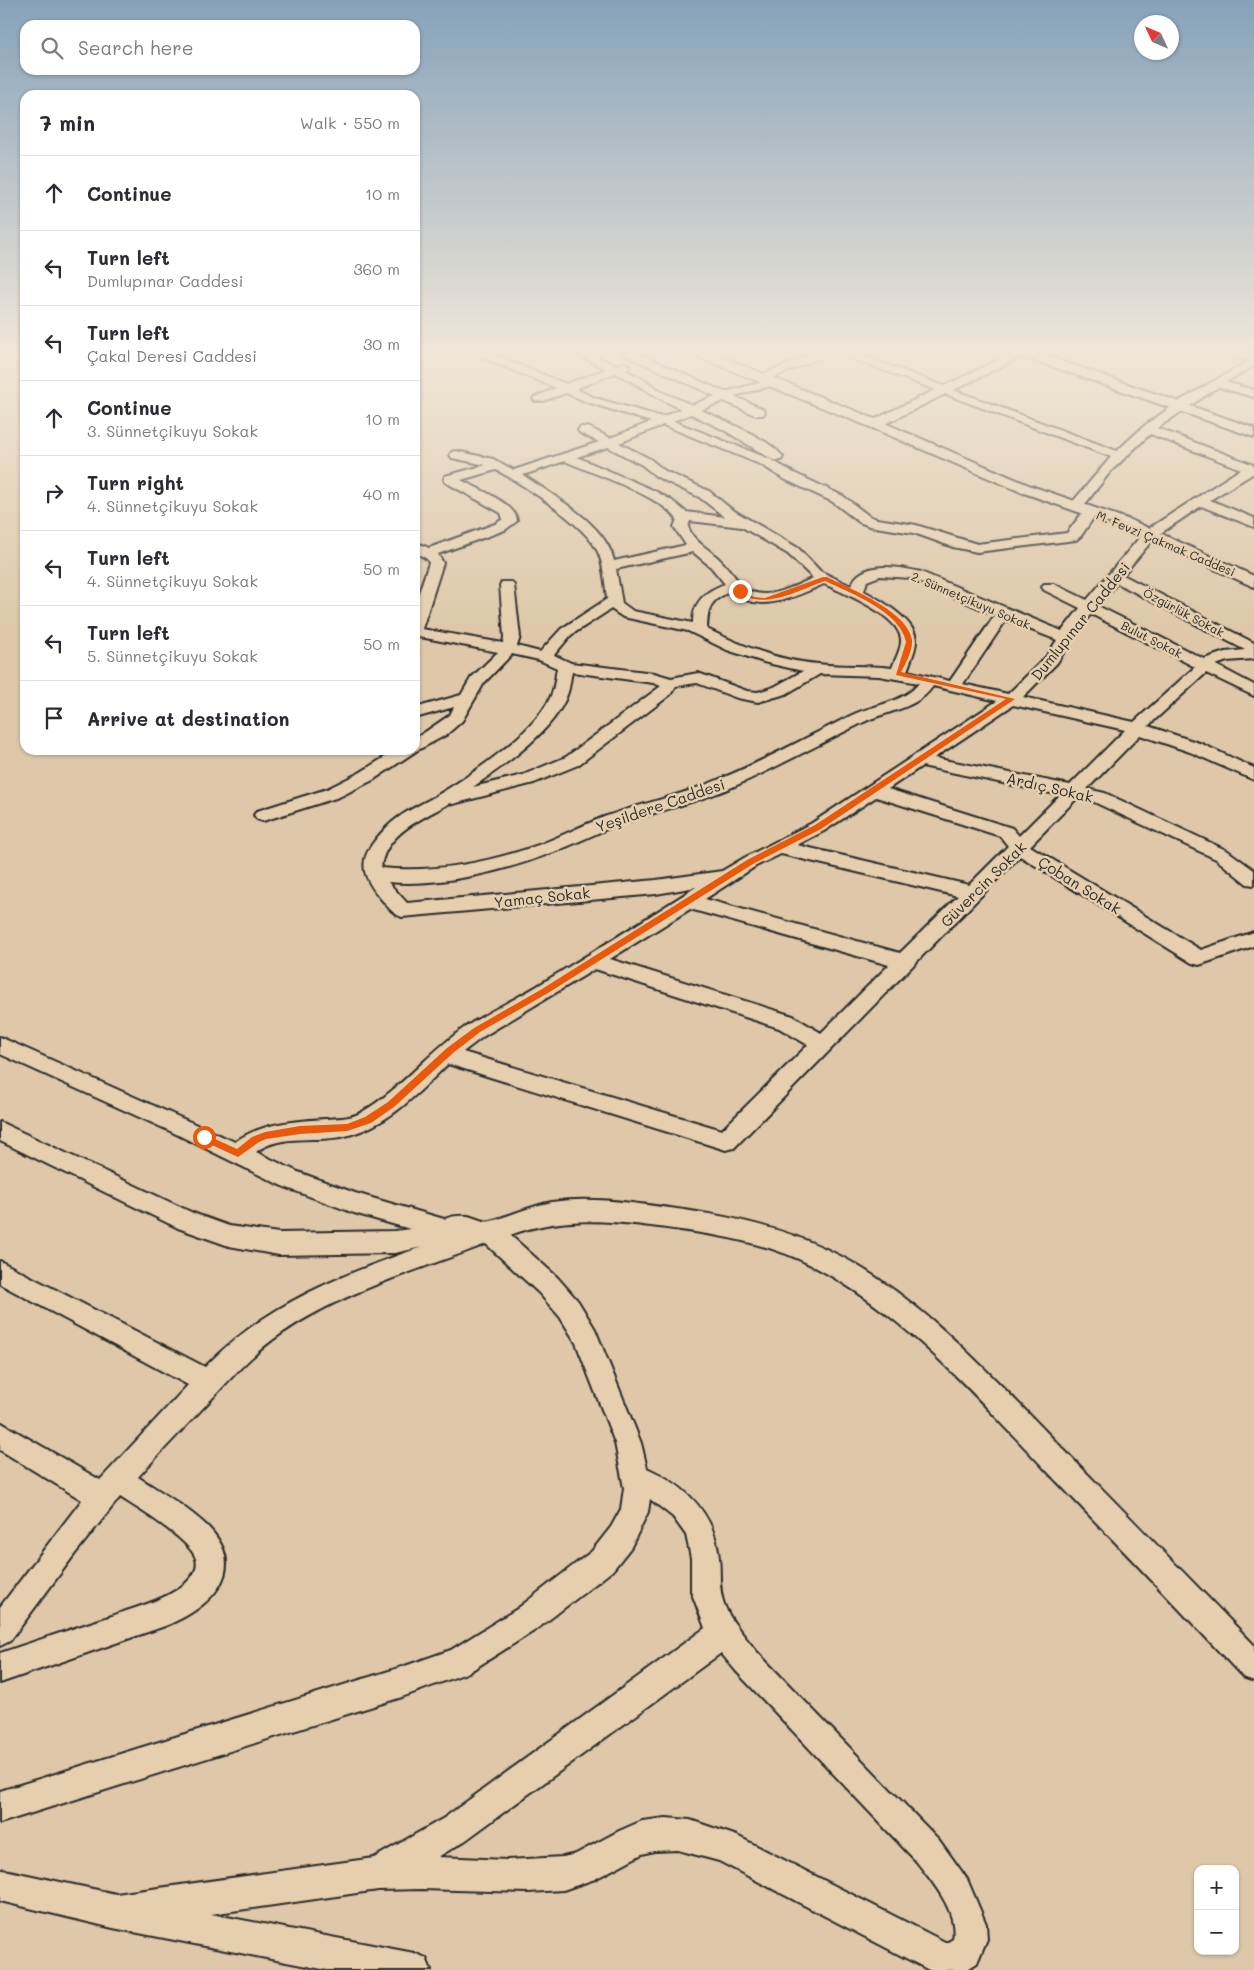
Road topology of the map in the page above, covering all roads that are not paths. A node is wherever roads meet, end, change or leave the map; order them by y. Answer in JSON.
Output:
{"nodes":[{"id":1,"x":603,"y":445,"type":"edge"},
{"id":2,"x":613,"y":445,"type":"edge"},
{"id":3,"x":722,"y":445,"type":"edge"},
{"id":4,"x":759,"y":445,"type":"edge"},
{"id":5,"x":924,"y":445,"type":"edge"},
{"id":6,"x":1091,"y":445,"type":"edge"},
{"id":7,"x":1131,"y":445,"type":"edge"},
{"id":8,"x":1191,"y":445,"type":"edge"},
{"id":9,"x":456,"y":455,"type":"dead end"},
{"id":10,"x":1120,"y":456,"type":"junction"},
{"id":11,"x":566,"y":457,"type":"junction"},
{"id":12,"x":772,"y":465,"type":"junction"},
{"id":13,"x":497,"y":466,"type":"junction"},
{"id":14,"x":1253,"y":468,"type":"edge"},
{"id":15,"x":513,"y":474,"type":"junction"},
{"id":16,"x":1200,"y":501,"type":"junction"},
{"id":17,"x":1084,"y":508,"type":"junction"},
{"id":18,"x":683,"y":516,"type":"junction"},
{"id":19,"x":1254,"y":523,"type":"edge"},
{"id":20,"x":745,"y":524,"type":"junction"},
{"id":21,"x":1150,"y":534,"type":"junction"},
{"id":22,"x":697,"y":547,"type":"junction"},
{"id":23,"x":420,"y":548,"type":"edge"},
{"id":24,"x":429,"y":553,"type":"junction"},
{"id":25,"x":608,"y":567,"type":"junction"},
{"id":26,"x":1115,"y":576,"type":"junction"},
{"id":27,"x":825,"y":578,"type":"junction"},
{"id":28,"x":1254,"y":582,"type":"edge"},
{"id":29,"x":507,"y":585,"type":"dead end"},
{"id":30,"x":734,"y":585,"type":"junction"},
{"id":31,"x":1050,"y":587,"type":"dead end"},
{"id":32,"x":856,"y":593,"type":"junction"},
{"id":33,"x":613,"y":601,"type":"junction"},
{"id":34,"x":1089,"y":607,"type":"junction"},
{"id":35,"x":420,"y":613,"type":"edge"},
{"id":36,"x":1003,"y":613,"type":"junction"},
{"id":37,"x":700,"y":629,"type":"junction"},
{"id":38,"x":420,"y":632,"type":"edge"},
{"id":39,"x":1066,"y":638,"type":"junction"},
{"id":40,"x":509,"y":649,"type":"junction"},
{"id":41,"x":1254,"y":649,"type":"edge"},
{"id":42,"x":1254,"y":654,"type":"edge"},
{"id":43,"x":544,"y":657,"type":"junction"},
{"id":44,"x":1205,"y":665,"type":"junction"},
{"id":45,"x":565,"y":667,"type":"junction"},
{"id":46,"x":817,"y":669,"type":"junction"},
{"id":47,"x":898,"y":674,"type":"junction"},
{"id":48,"x":929,"y":680,"type":"junction"},
{"id":49,"x":668,"y":683,"type":"junction"},
{"id":50,"x":954,"y":686,"type":"junction"},
{"id":51,"x":1254,"y":691,"type":"edge"},
{"id":52,"x":467,"y":698,"type":"junction"},
{"id":53,"x":1012,"y":699,"type":"junction"},
{"id":54,"x":420,"y":712,"type":"edge"},
{"id":55,"x":1137,"y":728,"type":"junction"},
{"id":56,"x":420,"y":743,"type":"edge"},
{"id":57,"x":400,"y":755,"type":"edge"},
{"id":58,"x":918,"y":760,"type":"junction"},
{"id":59,"x":1254,"y":775,"type":"edge"},
{"id":60,"x":873,"y":790,"type":"junction"},
{"id":61,"x":1075,"y":791,"type":"junction"},
{"id":62,"x":433,"y":805,"type":"junction"},
{"id":63,"x":263,"y":815,"type":"dead end"},
{"id":64,"x":779,"y":846,"type":"junction"},
{"id":65,"x":1020,"y":848,"type":"junction"},
{"id":66,"x":373,"y":874,"type":"junction"},
{"id":67,"x":727,"y":876,"type":"junction"},
{"id":68,"x":1254,"y":879,"type":"edge"},
{"id":69,"x":974,"y":893,"type":"junction"},
{"id":70,"x":687,"y":902,"type":"junction"},
{"id":71,"x":1254,"y":939,"type":"edge"},
{"id":72,"x":592,"y":961,"type":"junction"},
{"id":73,"x":905,"y":962,"type":"junction"},
{"id":74,"x":0,"y":1044,"type":"edge"},
{"id":75,"x":823,"y":1044,"type":"junction"},
{"id":76,"x":445,"y":1055,"type":"junction"},
{"id":77,"x":0,"y":1130,"type":"edge"},
{"id":78,"x":238,"y":1153,"type":"junction"},
{"id":79,"x":444,"y":1229,"type":"junction"},
{"id":80,"x":489,"y":1233,"type":"junction"},
{"id":81,"x":0,"y":1272,"type":"edge"},
{"id":82,"x":209,"y":1383,"type":"junction"},
{"id":83,"x":0,"y":1435,"type":"edge"},
{"id":84,"x":635,"y":1476,"type":"junction"},
{"id":85,"x":110,"y":1489,"type":"junction"},
{"id":86,"x":0,"y":1631,"type":"edge"},
{"id":87,"x":723,"y":1633,"type":"junction"},
{"id":88,"x":1254,"y":1666,"type":"edge"},
{"id":89,"x":0,"y":1668,"type":"edge"},
{"id":90,"x":0,"y":1807,"type":"edge"},
{"id":91,"x":378,"y":1874,"type":"junction"},
{"id":92,"x":0,"y":1885,"type":"edge"},
{"id":93,"x":113,"y":1911,"type":"junction"},
{"id":94,"x":414,"y":1970,"type":"edge"}],
"edges":[{"from":1,"to":11,"type":"street"},
{"from":2,"to":20,"type":"street"},
{"from":3,"to":12,"type":"street"},
{"from":4,"to":12,"type":"street"},
{"from":5,"to":17,"type":"street","name":"M. Fevzi Çakmak Caddesi"},
{"from":6,"to":10,"type":"street"},
{"from":7,"to":10,"type":"street"},
{"from":8,"to":14,"type":"street"},
{"from":9,"to":13,"type":"street"},
{"from":10,"to":17,"type":"street"},
{"from":11,"to":15,"type":"street"},
{"from":11,"to":18,"type":"street"},
{"from":12,"to":17,"type":"street"},
{"from":13,"to":15,"type":"street"},
{"from":13,"to":24,"type":"street"},
{"from":14,"to":16,"type":"street","name":"Dumlupınar Caddesi"},
{"from":15,"to":25,"type":"street"},
{"from":16,"to":19,"type":"street"},
{"from":16,"to":21,"type":"street","name":"Dumlupınar Caddesi"},
{"from":17,"to":21,"type":"street","name":"M. Fevzi Çakmak Caddesi"},
{"from":18,"to":20,"type":"street"},
{"from":18,"to":22,"type":"street"},
{"from":20,"to":27,"type":"street"},
{"from":21,"to":26,"type":"street","name":"Dumlupınar Caddesi"},
{"from":21,"to":28,"type":"street","name":"M. Fevzi Çakmak Caddesi"},
{"from":22,"to":25,"type":"street"},
{"from":22,"to":30,"type":"street"},
{"from":23,"to":24,"type":"street"},
{"from":24,"to":35,"type":"street"},
{"from":25,"to":33,"type":"street"},
{"from":26,"to":34,"type":"street","name":"Dumlupınar Caddesi"},
{"from":26,"to":41,"type":"street","name":"Özgürlük Sokak"},
{"from":27,"to":30,"type":"street"},
{"from":27,"to":32,"type":"street"},
{"from":29,"to":40,"type":"street"},
{"from":30,"to":37,"type":"street"},
{"from":31,"to":34,"type":"street","name":"Bulut Sokak"},
{"from":32,"to":36,"type":"street","name":"2. Sünnetçikuyu Sokak"},
{"from":32,"to":47,"type":"street"},
{"from":33,"to":37,"type":"street"},
{"from":33,"to":43,"type":"street"},
{"from":34,"to":39,"type":"street","name":"Dumlupınar Caddesi"},
{"from":34,"to":44,"type":"street","name":"Bulut Sokak"},
{"from":36,"to":39,"type":"street","name":"2. Sünnetçikuyu Sokak"},
{"from":36,"to":50,"type":"street"},
{"from":37,"to":46,"type":"street"},
{"from":38,"to":40,"type":"street"},
{"from":39,"to":53,"type":"street","name":"Dumlupınar Caddesi"},
{"from":40,"to":43,"type":"street"},
{"from":40,"to":52,"type":"street"},
{"from":42,"to":44,"type":"street","name":"Güvercin Sokak"},
{"from":43,"to":45,"type":"street"},
{"from":44,"to":51,"type":"street","name":"Bulut Sokak"},
{"from":44,"to":55,"type":"street","name":"Güvercin Sokak"},
{"from":45,"to":49,"type":"street"},
{"from":45,"to":62,"type":"street"},
{"from":46,"to":47,"type":"street"},
{"from":46,"to":49,"type":"street"},
{"from":47,"to":48,"type":"street"},
{"from":48,"to":50,"type":"street"},
{"from":48,"to":66,"type":"street","name":"Yeşildere Caddesi"},
{"from":49,"to":62,"type":"street"},
{"from":50,"to":53,"type":"street"},
{"from":52,"to":54,"type":"street"},
{"from":52,"to":56,"type":"street"},
{"from":53,"to":55,"type":"street"},
{"from":53,"to":58,"type":"street","name":"Dumlupınar Caddesi"},
{"from":55,"to":59,"type":"street"},
{"from":55,"to":61,"type":"street","name":"Güvercin Sokak"},
{"from":57,"to":63,"type":"street"},
{"from":58,"to":60,"type":"street","name":"Dumlupınar Caddesi"},
{"from":58,"to":61,"type":"street","name":"Ardıç Sokak"},
{"from":60,"to":64,"type":"street","name":"Dumlupınar Caddesi"},
{"from":60,"to":65,"type":"street","name":"Çoban Sokak"},
{"from":61,"to":65,"type":"street","name":"Güvercin Sokak"},
{"from":61,"to":68,"type":"street","name":"Ardıç Sokak"},
{"from":62,"to":66,"type":"street"},
{"from":64,"to":67,"type":"street","name":"Dumlupınar Caddesi"},
{"from":64,"to":69,"type":"street"},
{"from":65,"to":69,"type":"street","name":"Güvercin Sokak"},
{"from":65,"to":71,"type":"street","name":"Çoban Sokak"},
{"from":66,"to":67,"type":"street","name":"Yamaç Sokak"},
{"from":67,"to":70,"type":"street","name":"Dumlupınar Caddesi"},
{"from":69,"to":73,"type":"street","name":"Güvercin Sokak"},
{"from":70,"to":72,"type":"street","name":"Dumlupınar Caddesi"},
{"from":70,"to":73,"type":"street"},
{"from":72,"to":75,"type":"street"},
{"from":72,"to":76,"type":"street","name":"Dumlupınar Caddesi"},
{"from":73,"to":75,"type":"street","name":"Güvercin Sokak"},
{"from":74,"to":78,"type":"street"},
{"from":75,"to":76,"type":"street","name":"Güvercin Sokak"},
{"from":76,"to":78,"type":"street","name":"Dumlupınar Caddesi"},
{"from":77,"to":79,"type":"street"},
{"from":78,"to":79,"type":"street"},
{"from":79,"to":80,"type":"street"},
{"from":80,"to":82,"type":"street"},
{"from":80,"to":84,"type":"street"},
{"from":80,"to":88,"type":"street"},
{"from":81,"to":82,"type":"street"},
{"from":82,"to":85,"type":"street"},
{"from":83,"to":85,"type":"street"},
{"from":84,"to":87,"type":"street"},
{"from":84,"to":90,"type":"street"},
{"from":85,"to":86,"type":"street"},
{"from":85,"to":89,"type":"street"},
{"from":87,"to":91,"type":"street"},
{"from":87,"to":91,"type":"street"},
{"from":91,"to":93,"type":"street"},
{"from":92,"to":93,"type":"street"},
{"from":93,"to":94,"type":"street"}]}
